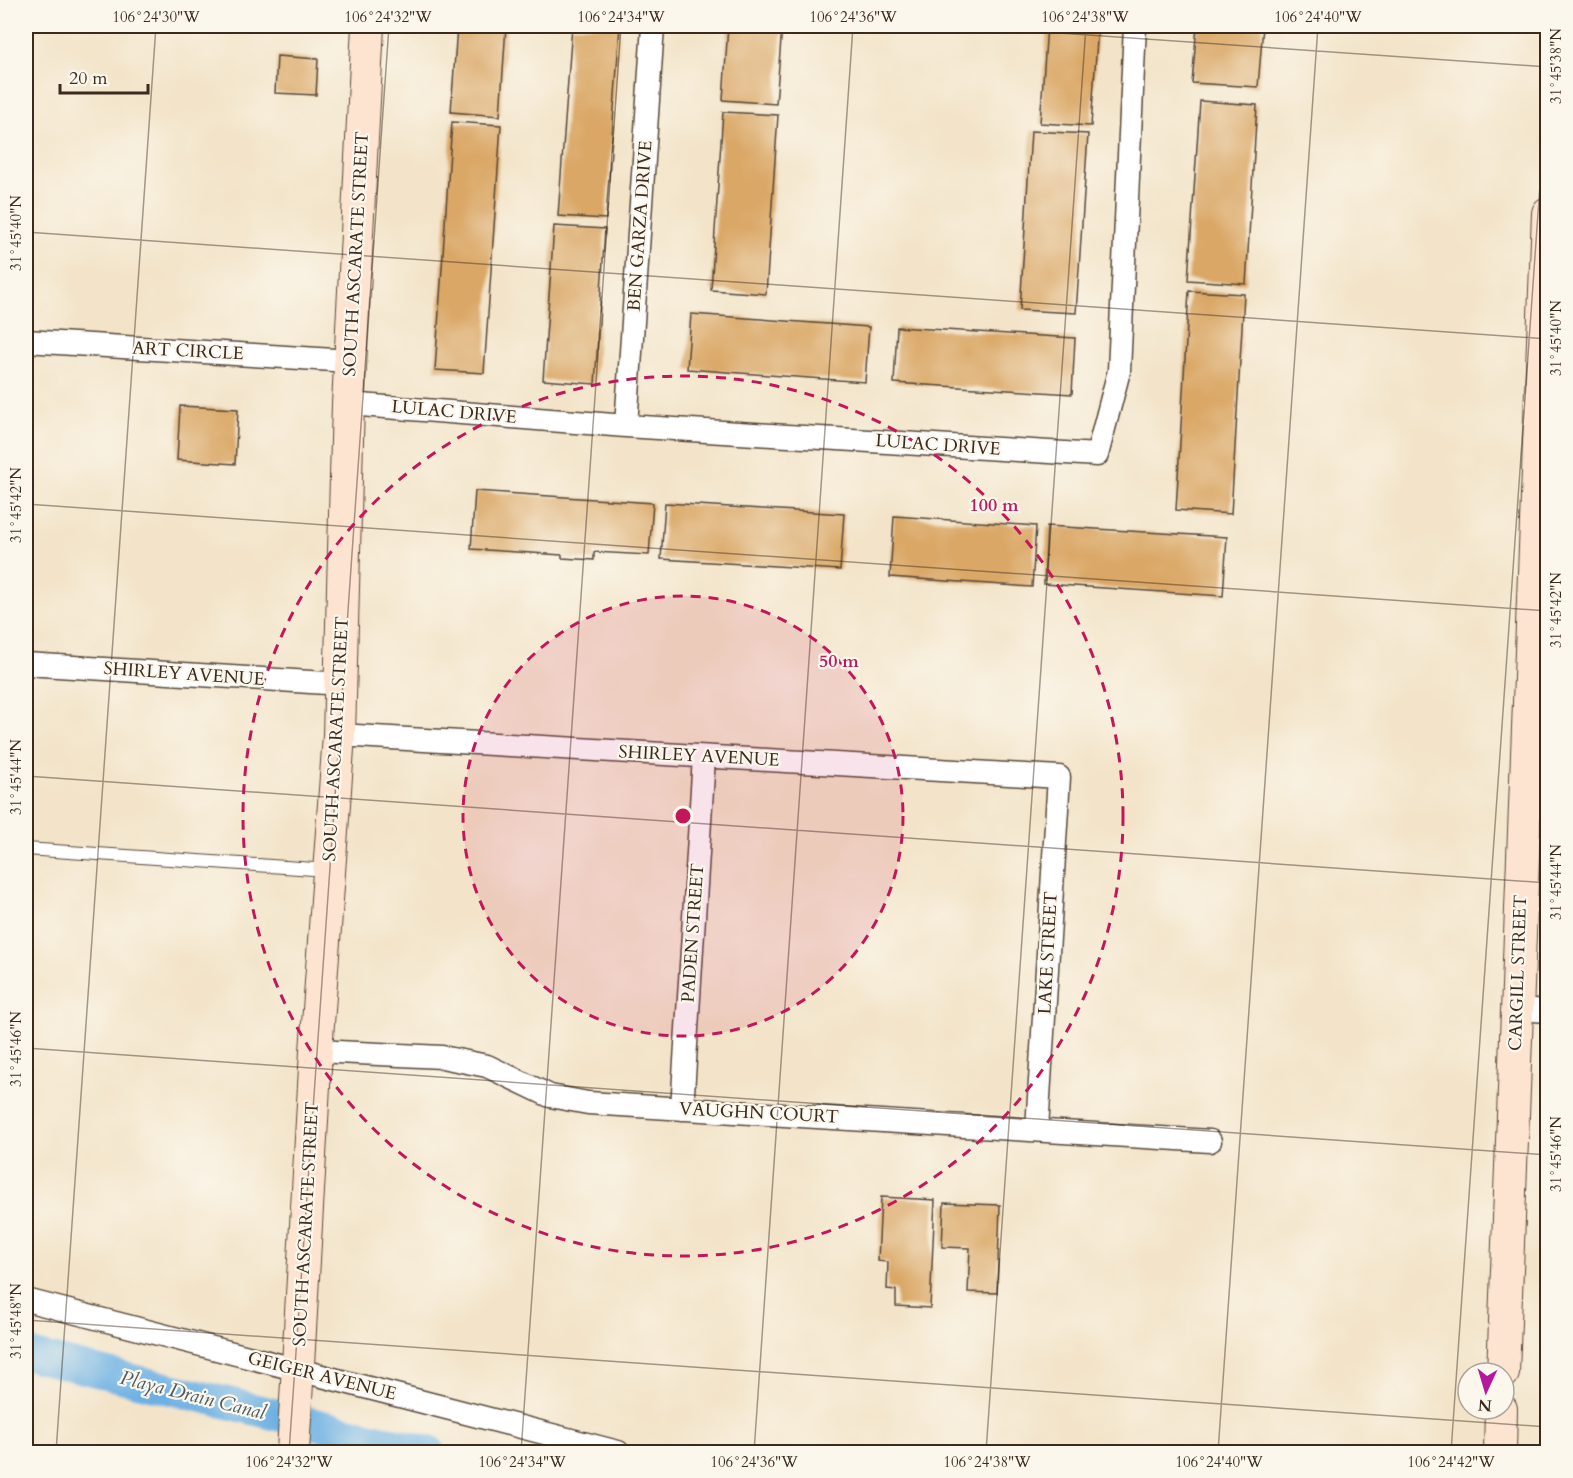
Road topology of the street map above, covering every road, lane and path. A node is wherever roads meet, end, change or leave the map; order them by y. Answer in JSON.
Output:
{"nodes":[{"id":1,"x":368,"y":26,"type":"edge"},
{"id":2,"x":653,"y":26,"type":"edge"},
{"id":3,"x":1135,"y":26,"type":"edge"},
{"id":4,"x":1548,"y":213,"type":"edge"},
{"id":5,"x":26,"y":341,"type":"edge"},
{"id":6,"x":350,"y":361,"type":"junction"},
{"id":7,"x":348,"y":404,"type":"junction"},
{"id":8,"x":626,"y":426,"type":"junction"},
{"id":9,"x":26,"y":664,"type":"edge"},
{"id":10,"x":342,"y":684,"type":"junction"},
{"id":11,"x":339,"y":735,"type":"junction"},
{"id":12,"x":704,"y":757,"type":"junction"},
{"id":13,"x":1059,"y":777,"type":"joint"},
{"id":14,"x":26,"y":849,"type":"edge"},
{"id":15,"x":330,"y":870,"type":"junction"},
{"id":16,"x":1517,"y":1009,"type":"junction"},
{"id":17,"x":1548,"y":1011,"type":"edge"},
{"id":18,"x":316,"y":1051,"type":"junction"},
{"id":19,"x":682,"y":1108,"type":"junction"},
{"id":20,"x":1037,"y":1129,"type":"junction"},
{"id":21,"x":1210,"y":1141,"type":"dead end"},
{"id":22,"x":26,"y":1300,"type":"edge"},
{"id":23,"x":1503,"y":1361,"type":"edge"},
{"id":24,"x":297,"y":1381,"type":"junction"},
{"id":25,"x":1501,"y":1421,"type":"edge"},
{"id":26,"x":293,"y":1452,"type":"edge"},
{"id":27,"x":618,"y":1452,"type":"edge"},
{"id":28,"x":1500,"y":1452,"type":"edge"}],
"edges":[{"from":1,"to":6,"type":"street","name":"SOUTH ASCARATE STREET"},
{"from":2,"to":8,"type":"street","name":"BEN GARZA DRIVE"},
{"from":3,"to":8,"type":"street","name":"LULAC DRIVE"},
{"from":4,"to":16,"type":"street","name":"CARGILL STREET"},
{"from":5,"to":6,"type":"street","name":"ART CIRCLE"},
{"from":6,"to":7,"type":"street","name":"SOUTH ASCARATE STREET"},
{"from":7,"to":8,"type":"street","name":"LULAC DRIVE"},
{"from":7,"to":10,"type":"street","name":"SOUTH ASCARATE STREET"},
{"from":9,"to":10,"type":"street","name":"SHIRLEY AVENUE"},
{"from":10,"to":11,"type":"street","name":"SOUTH ASCARATE STREET"},
{"from":11,"to":12,"type":"street","name":"SHIRLEY AVENUE"},
{"from":11,"to":15,"type":"street","name":"SOUTH ASCARATE STREET"},
{"from":12,"to":13,"type":"street","name":"SHIRLEY AVENUE"},
{"from":12,"to":19,"type":"street","name":"PADEN STREET"},
{"from":13,"to":20,"type":"street","name":"LAKE STREET"},
{"from":14,"to":15,"type":"lane"},
{"from":15,"to":18,"type":"street","name":"SOUTH ASCARATE STREET"},
{"from":16,"to":17,"type":"street"},
{"from":16,"to":23,"type":"street","name":"CARGILL STREET"},
{"from":18,"to":19,"type":"street","name":"VAUGHN COURT"},
{"from":18,"to":24,"type":"street","name":"SOUTH ASCARATE STREET"},
{"from":19,"to":20,"type":"street","name":"VAUGHN COURT"},
{"from":20,"to":21,"type":"street","name":"VAUGHN COURT"},
{"from":22,"to":24,"type":"street","name":"GEIGER AVENUE"},
{"from":24,"to":26,"type":"street","name":"SOUTH ASCARATE STREET"},
{"from":24,"to":27,"type":"street","name":"GEIGER AVENUE"},
{"from":25,"to":28,"type":"street"}]}
